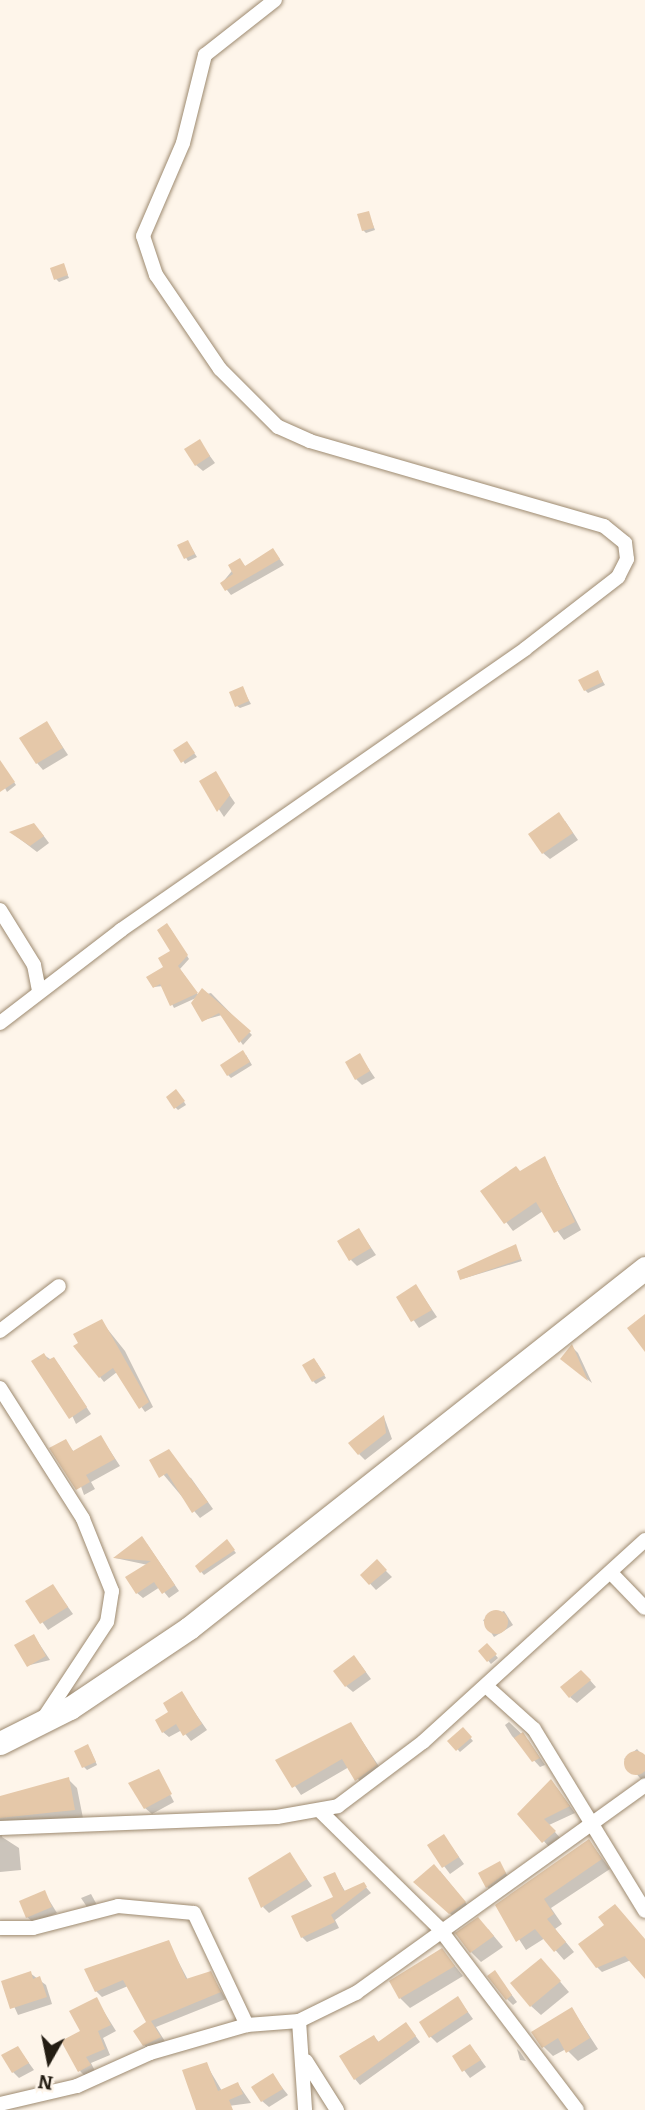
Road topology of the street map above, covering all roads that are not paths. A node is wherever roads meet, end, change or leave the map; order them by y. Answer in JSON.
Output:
{"nodes":[{"id":1,"x":275,"y":0,"type":"edge"},
{"id":2,"x":0,"y":910,"type":"edge"},
{"id":3,"x":39,"y":991,"type":"junction"},
{"id":4,"x":0,"y":1023,"type":"edge"},
{"id":5,"x":645,"y":1268,"type":"edge"},
{"id":6,"x":59,"y":1286,"type":"dead end"},
{"id":7,"x":0,"y":1331,"type":"edge"},
{"id":8,"x":0,"y":1388,"type":"edge"},
{"id":9,"x":645,"y":1540,"type":"edge"},
{"id":10,"x":612,"y":1574,"type":"junction"},
{"id":11,"x":645,"y":1608,"type":"edge"},
{"id":12,"x":486,"y":1686,"type":"junction"},
{"id":13,"x":40,"y":1723,"type":"junction"},
{"id":14,"x":0,"y":1742,"type":"edge"},
{"id":15,"x":645,"y":1785,"type":"edge"},
{"id":16,"x":321,"y":1812,"type":"junction"},
{"id":17,"x":589,"y":1820,"type":"junction"},
{"id":18,"x":0,"y":1828,"type":"edge"},
{"id":19,"x":645,"y":1911,"type":"edge"},
{"id":20,"x":0,"y":1928,"type":"edge"},
{"id":21,"x":439,"y":1928,"type":"junction"},
{"id":22,"x":299,"y":2021,"type":"junction"},
{"id":23,"x":247,"y":2025,"type":"junction"},
{"id":24,"x":305,"y":2059,"type":"junction"},
{"id":25,"x":0,"y":2104,"type":"edge"},
{"id":26,"x":305,"y":2110,"type":"edge"},
{"id":27,"x":337,"y":2110,"type":"edge"},
{"id":28,"x":577,"y":2110,"type":"edge"}],
"edges":[{"from":1,"to":3,"type":"street"},
{"from":2,"to":3,"type":"street"},
{"from":3,"to":4,"type":"street"},
{"from":5,"to":13,"type":"highway"},
{"from":6,"to":7,"type":"street"},
{"from":8,"to":13,"type":"street"},
{"from":9,"to":10,"type":"street"},
{"from":10,"to":11,"type":"street"},
{"from":10,"to":12,"type":"street"},
{"from":12,"to":16,"type":"street"},
{"from":12,"to":17,"type":"street"},
{"from":13,"to":14,"type":"highway"},
{"from":15,"to":17,"type":"street"},
{"from":16,"to":18,"type":"street"},
{"from":16,"to":21,"type":"street"},
{"from":17,"to":19,"type":"street"},
{"from":17,"to":21,"type":"street"},
{"from":20,"to":23,"type":"street"},
{"from":21,"to":22,"type":"street"},
{"from":21,"to":28,"type":"street"},
{"from":22,"to":23,"type":"street"},
{"from":22,"to":24,"type":"street"},
{"from":23,"to":25,"type":"street"},
{"from":24,"to":26,"type":"street"},
{"from":24,"to":27,"type":"street"}]}
